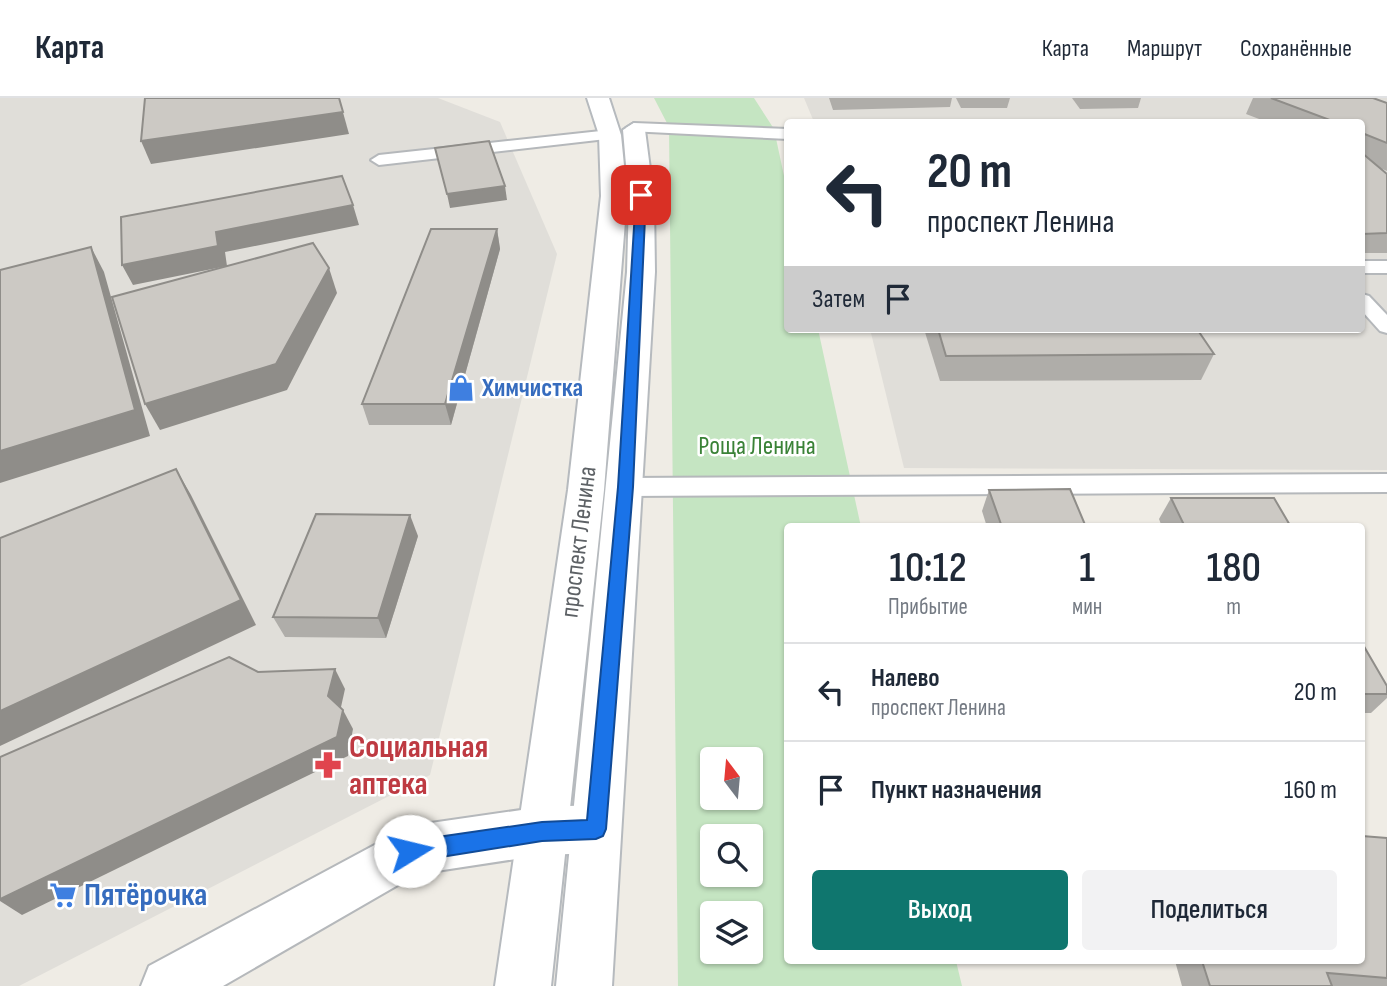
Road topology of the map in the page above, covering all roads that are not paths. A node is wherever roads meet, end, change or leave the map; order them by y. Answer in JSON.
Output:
{"nodes":[{"id":1,"x":598,"y":98,"type":"edge"},
{"id":2,"x":623,"y":98,"type":"edge"},
{"id":3,"x":622,"y":131,"type":"junction"},
{"id":4,"x":784,"y":134,"type":"edge"},
{"id":5,"x":379,"y":160,"type":"dead end"},
{"id":6,"x":1365,"y":267,"type":"edge"},
{"id":7,"x":1387,"y":267,"type":"edge"},
{"id":8,"x":1365,"y":303,"type":"edge"},
{"id":9,"x":1387,"y":327,"type":"edge"},
{"id":10,"x":1387,"y":483,"type":"edge"},
{"id":11,"x":625,"y":487,"type":"junction"},
{"id":12,"x":596,"y":829,"type":"junction"},
{"id":13,"x":542,"y":831,"type":"junction"},
{"id":14,"x":169,"y":986,"type":"edge"},
{"id":15,"x":523,"y":986,"type":"edge"},
{"id":16,"x":584,"y":986,"type":"edge"}],
"edges":[{"from":1,"to":3,"type":"main road","name":"проспект Ленина"},
{"from":2,"to":3,"type":"main road","name":"проспект Ленина"},
{"from":3,"to":4,"type":"lane"},
{"from":3,"to":5,"type":"lane"},
{"from":3,"to":11,"type":"main road","name":"проспект Ленина"},
{"from":3,"to":13,"type":"main road","name":"проспект Ленина"},
{"from":6,"to":7,"type":"lane"},
{"from":8,"to":9,"type":"lane"},
{"from":10,"to":11,"type":"lane"},
{"from":11,"to":12,"type":"main road","name":"проспект Ленина"},
{"from":12,"to":13,"type":"main road"},
{"from":12,"to":16,"type":"main road","name":"проспект Ленина"},
{"from":13,"to":14,"type":"main road"},
{"from":13,"to":15,"type":"main road","name":"проспект Ленина"}]}
